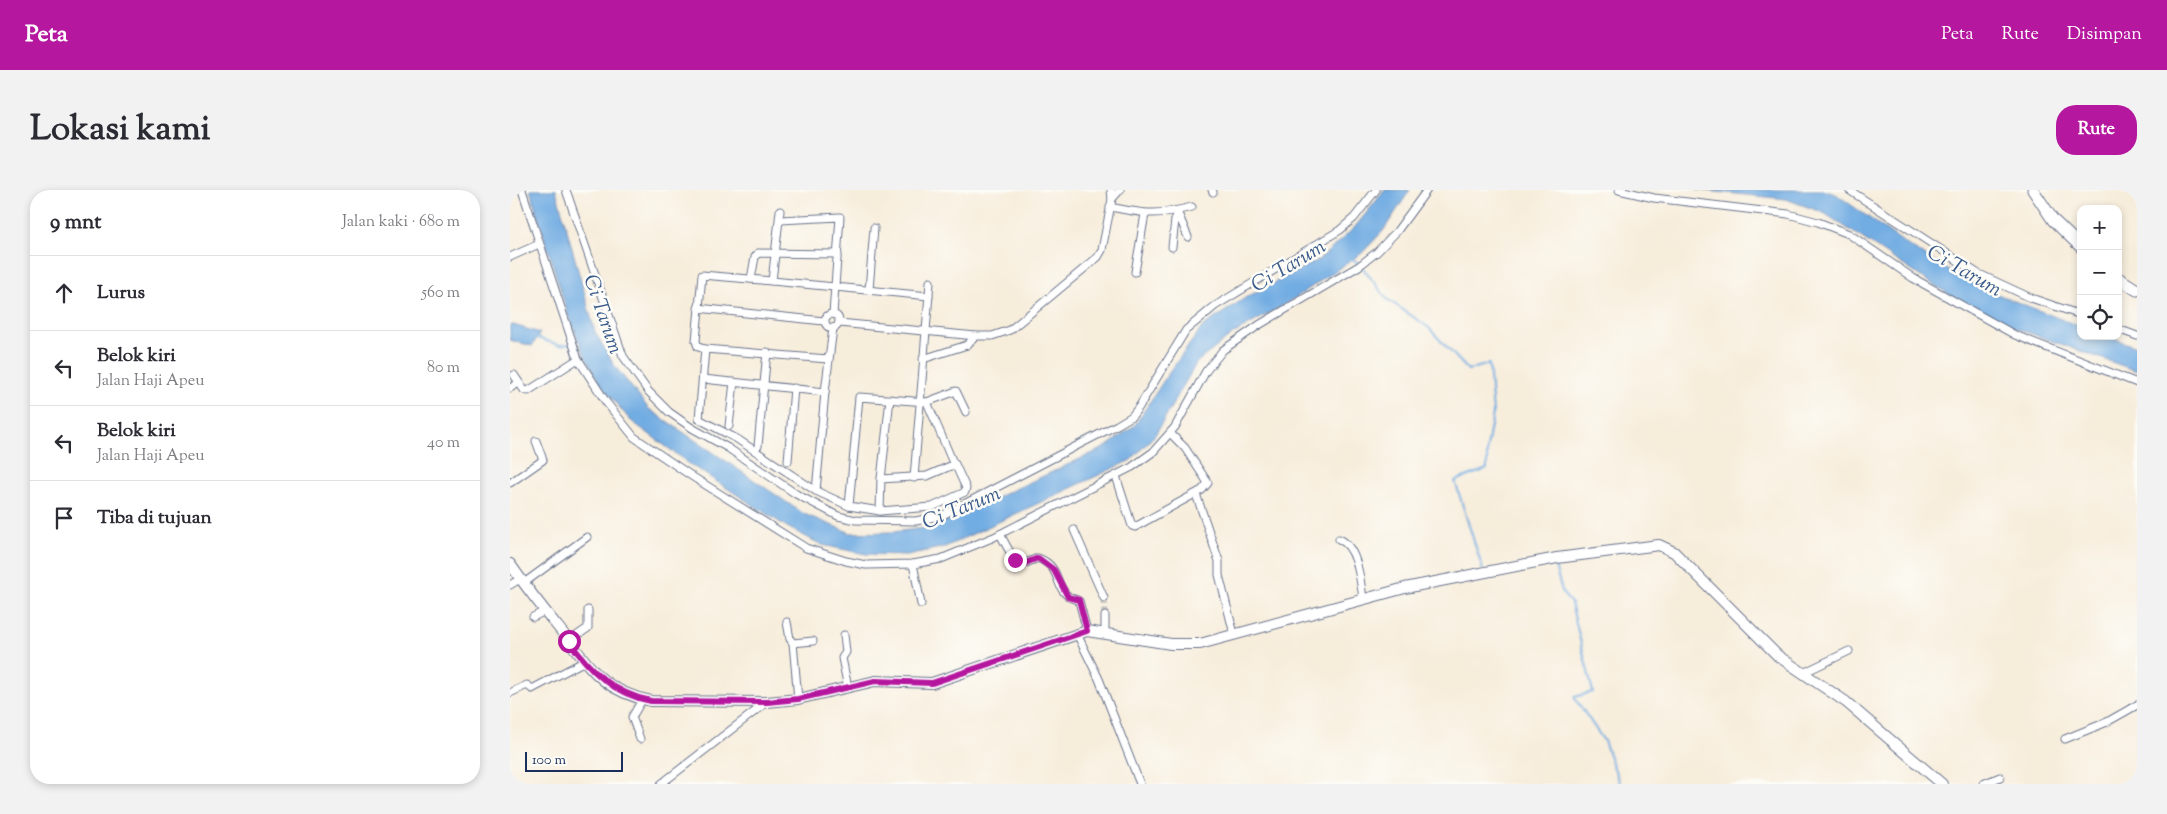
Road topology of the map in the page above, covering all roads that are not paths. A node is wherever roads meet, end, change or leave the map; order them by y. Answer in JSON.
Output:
{"nodes":[{"id":1,"x":522,"y":190,"type":"edge"},
{"id":2,"x":566,"y":190,"type":"edge"},
{"id":3,"x":1111,"y":190,"type":"edge"},
{"id":4,"x":1120,"y":190,"type":"edge"},
{"id":5,"x":1376,"y":190,"type":"edge"},
{"id":6,"x":1427,"y":190,"type":"edge"},
{"id":7,"x":1618,"y":190,"type":"edge"},
{"id":8,"x":1849,"y":190,"type":"edge"},
{"id":9,"x":2034,"y":190,"type":"edge"},
{"id":10,"x":1111,"y":203,"type":"junction"},
{"id":11,"x":1192,"y":207,"type":"dead end"},
{"id":12,"x":780,"y":211,"type":"dead end"},
{"id":13,"x":1176,"y":211,"type":"junction"},
{"id":14,"x":1145,"y":214,"type":"junction"},
{"id":15,"x":780,"y":220,"type":"junction"},
{"id":16,"x":874,"y":228,"type":"dead end"},
{"id":17,"x":1188,"y":237,"type":"dead end"},
{"id":18,"x":2077,"y":243,"type":"edge"},
{"id":19,"x":539,"y":244,"type":"junction"},
{"id":20,"x":1172,"y":247,"type":"dead end"},
{"id":21,"x":776,"y":252,"type":"junction"},
{"id":22,"x":838,"y":254,"type":"junction"},
{"id":23,"x":510,"y":257,"type":"edge"},
{"id":24,"x":1135,"y":272,"type":"dead end"},
{"id":25,"x":751,"y":279,"type":"junction"},
{"id":26,"x":772,"y":281,"type":"junction"},
{"id":27,"x":2122,"y":281,"type":"edge"},
{"id":28,"x":930,"y":282,"type":"dead end"},
{"id":29,"x":835,"y":286,"type":"junction"},
{"id":30,"x":869,"y":290,"type":"junction"},
{"id":31,"x":2137,"y":290,"type":"edge"},
{"id":32,"x":929,"y":296,"type":"junction"},
{"id":33,"x":698,"y":308,"type":"junction"},
{"id":34,"x":833,"y":314,"type":"junction"},
{"id":35,"x":2077,"y":314,"type":"edge"},
{"id":36,"x":824,"y":322,"type":"junction"},
{"id":37,"x":836,"y":326,"type":"junction"},
{"id":38,"x":925,"y":330,"type":"junction"},
{"id":39,"x":2122,"y":330,"type":"edge"},
{"id":40,"x":976,"y":336,"type":"junction"},
{"id":41,"x":2137,"y":336,"type":"edge"},
{"id":42,"x":705,"y":349,"type":"junction"},
{"id":43,"x":767,"y":352,"type":"junction"},
{"id":44,"x":578,"y":359,"type":"junction"},
{"id":45,"x":828,"y":359,"type":"junction"},
{"id":46,"x":923,"y":360,"type":"junction"},
{"id":47,"x":514,"y":375,"type":"dead end"},
{"id":48,"x":703,"y":379,"type":"junction"},
{"id":49,"x":734,"y":382,"type":"junction"},
{"id":50,"x":519,"y":383,"type":"junction"},
{"id":51,"x":2137,"y":383,"type":"edge"},
{"id":52,"x":764,"y":385,"type":"junction"},
{"id":53,"x":510,"y":388,"type":"edge"},
{"id":54,"x":794,"y":388,"type":"junction"},
{"id":55,"x":825,"y":392,"type":"junction"},
{"id":56,"x":890,"y":399,"type":"junction"},
{"id":57,"x":923,"y":402,"type":"junction"},
{"id":58,"x":966,"y":412,"type":"dead end"},
{"id":59,"x":729,"y":426,"type":"dead end"},
{"id":60,"x":1170,"y":433,"type":"junction"},
{"id":61,"x":536,"y":440,"type":"dead end"},
{"id":62,"x":758,"y":446,"type":"dead end"},
{"id":63,"x":788,"y":461,"type":"dead end"},
{"id":64,"x":954,"y":465,"type":"junction"},
{"id":65,"x":914,"y":478,"type":"junction"},
{"id":66,"x":1112,"y":478,"type":"junction"},
{"id":67,"x":882,"y":479,"type":"junction"},
{"id":68,"x":510,"y":483,"type":"edge"},
{"id":69,"x":816,"y":491,"type":"junction"},
{"id":70,"x":1196,"y":494,"type":"junction"},
{"id":71,"x":849,"y":506,"type":"junction"},
{"id":72,"x":880,"y":510,"type":"junction"},
{"id":73,"x":1074,"y":530,"type":"dead end"},
{"id":74,"x":1000,"y":534,"type":"junction"},
{"id":75,"x":588,"y":538,"type":"dead end"},
{"id":76,"x":1339,"y":538,"type":"dead end"},
{"id":77,"x":510,"y":564,"type":"edge"},
{"id":78,"x":913,"y":564,"type":"junction"},
{"id":79,"x":522,"y":581,"type":"junction"},
{"id":80,"x":510,"y":585,"type":"edge"},
{"id":81,"x":1104,"y":598,"type":"tunnel mouth"},
{"id":82,"x":1363,"y":598,"type":"junction"},
{"id":83,"x":921,"y":604,"type":"dead end"},
{"id":84,"x":588,"y":610,"type":"dead end"},
{"id":85,"x":545,"y":611,"type":"junction"},
{"id":86,"x":1105,"y":616,"type":"tunnel mouth"},
{"id":87,"x":533,"y":618,"type":"dead end"},
{"id":88,"x":788,"y":622,"type":"dead end"},
{"id":89,"x":1082,"y":632,"type":"junction"},
{"id":90,"x":1105,"y":632,"type":"junction"},
{"id":91,"x":1234,"y":634,"type":"junction"},
{"id":92,"x":844,"y":635,"type":"dead end"},
{"id":93,"x":569,"y":641,"type":"junction"},
{"id":94,"x":813,"y":641,"type":"dead end"},
{"id":95,"x":793,"y":643,"type":"junction"},
{"id":96,"x":1849,"y":651,"type":"dead end"},
{"id":97,"x":583,"y":662,"type":"junction"},
{"id":98,"x":1804,"y":673,"type":"junction"},
{"id":99,"x":848,"y":688,"type":"junction"},
{"id":100,"x":510,"y":694,"type":"edge"},
{"id":101,"x":798,"y":699,"type":"junction"},
{"id":102,"x":642,"y":700,"type":"junction"},
{"id":103,"x":767,"y":702,"type":"junction"},
{"id":104,"x":2137,"y":705,"type":"edge"},
{"id":105,"x":640,"y":739,"type":"dead end"},
{"id":106,"x":2065,"y":739,"type":"dead end"},
{"id":107,"x":2000,"y":778,"type":"dead end"},
{"id":108,"x":661,"y":784,"type":"edge"},
{"id":109,"x":1140,"y":784,"type":"edge"},
{"id":110,"x":1942,"y":784,"type":"edge"},
{"id":111,"x":1983,"y":784,"type":"edge"}],
"edges":[{"from":1,"to":19,"type":"street"},
{"from":2,"to":5,"type":"street"},
{"from":3,"to":10,"type":"street"},
{"from":4,"to":10,"type":"street"},
{"from":6,"to":60,"type":"street"},
{"from":7,"to":51,"type":"street"},
{"from":8,"to":35,"type":"street"},
{"from":9,"to":18,"type":"main road"},
{"from":10,"to":14,"type":"street"},
{"from":10,"to":40,"type":"street"},
{"from":11,"to":13,"type":"street"},
{"from":12,"to":15,"type":"street"},
{"from":13,"to":14,"type":"street"},
{"from":13,"to":17,"type":"street"},
{"from":13,"to":20,"type":"street"},
{"from":14,"to":24,"type":"street"},
{"from":15,"to":21,"type":"street"},
{"from":15,"to":22,"type":"street"},
{"from":16,"to":30,"type":"street"},
{"from":19,"to":23,"type":"street"},
{"from":19,"to":44,"type":"street"},
{"from":21,"to":22,"type":"street"},
{"from":21,"to":25,"type":"street"},
{"from":21,"to":26,"type":"street"},
{"from":22,"to":29,"type":"street"},
{"from":25,"to":26,"type":"street"},
{"from":25,"to":33,"type":"street"},
{"from":26,"to":29,"type":"street"},
{"from":27,"to":31,"type":"main road"},
{"from":28,"to":32,"type":"street"},
{"from":29,"to":30,"type":"street"},
{"from":29,"to":34,"type":"street"},
{"from":30,"to":32,"type":"street"},
{"from":32,"to":38,"type":"street"},
{"from":33,"to":36,"type":"street"},
{"from":33,"to":42,"type":"street"},
{"from":34,"to":36,"type":"street"},
{"from":34,"to":37,"type":"street"},
{"from":36,"to":37,"type":"street"},
{"from":37,"to":38,"type":"street"},
{"from":37,"to":45,"type":"street"},
{"from":38,"to":40,"type":"street"},
{"from":38,"to":46,"type":"street"},
{"from":39,"to":41,"type":"street"},
{"from":40,"to":46,"type":"street"},
{"from":42,"to":43,"type":"street"},
{"from":42,"to":48,"type":"street"},
{"from":43,"to":45,"type":"street"},
{"from":43,"to":52,"type":"street"},
{"from":44,"to":50,"type":"street"},
{"from":44,"to":78,"type":"street"},
{"from":45,"to":55,"type":"street"},
{"from":46,"to":57,"type":"street"},
{"from":47,"to":50,"type":"street"},
{"from":48,"to":49,"type":"street"},
{"from":48,"to":69,"type":"street"},
{"from":49,"to":52,"type":"street"},
{"from":49,"to":59,"type":"street"},
{"from":50,"to":53,"type":"street"},
{"from":52,"to":54,"type":"street"},
{"from":52,"to":62,"type":"street"},
{"from":54,"to":55,"type":"street"},
{"from":54,"to":63,"type":"street"},
{"from":55,"to":69,"type":"street"},
{"from":56,"to":57,"type":"street"},
{"from":56,"to":67,"type":"street"},
{"from":56,"to":71,"type":"street"},
{"from":57,"to":58,"type":"street"},
{"from":57,"to":64,"type":"street"},
{"from":57,"to":65,"type":"street"},
{"from":60,"to":66,"type":"street"},
{"from":60,"to":70,"type":"street"},
{"from":61,"to":68,"type":"street"},
{"from":64,"to":65,"type":"street"},
{"from":64,"to":72,"type":"street"},
{"from":65,"to":67,"type":"street"},
{"from":66,"to":70,"type":"street"},
{"from":66,"to":74,"type":"street"},
{"from":67,"to":72,"type":"street"},
{"from":69,"to":71,"type":"street"},
{"from":70,"to":91,"type":"street"},
{"from":71,"to":72,"type":"street"},
{"from":73,"to":81,"type":"street"},
{"from":74,"to":78,"type":"street"},
{"from":74,"to":89,"type":"street"},
{"from":75,"to":79,"type":"street"},
{"from":76,"to":82,"type":"street"},
{"from":77,"to":79,"type":"street"},
{"from":78,"to":83,"type":"street"},
{"from":79,"to":80,"type":"street"},
{"from":79,"to":85,"type":"street"},
{"from":82,"to":91,"type":"street"},
{"from":82,"to":98,"type":"street"},
{"from":84,"to":93,"type":"street"},
{"from":85,"to":87,"type":"street"},
{"from":85,"to":93,"type":"street"},
{"from":86,"to":90,"type":"street"},
{"from":88,"to":95,"type":"street"},
{"from":89,"to":90,"type":"street"},
{"from":89,"to":99,"type":"street"},
{"from":89,"to":109,"type":"street"},
{"from":90,"to":91,"type":"street"},
{"from":92,"to":99,"type":"street"},
{"from":93,"to":97,"type":"street"},
{"from":94,"to":95,"type":"street"},
{"from":95,"to":101,"type":"street"},
{"from":96,"to":98,"type":"street"},
{"from":97,"to":100,"type":"street"},
{"from":97,"to":102,"type":"street"},
{"from":98,"to":110,"type":"street"},
{"from":99,"to":101,"type":"street"},
{"from":101,"to":103,"type":"street"},
{"from":102,"to":103,"type":"street"},
{"from":102,"to":105,"type":"street"},
{"from":103,"to":108,"type":"street"},
{"from":104,"to":106,"type":"street"},
{"from":107,"to":111,"type":"street"}]}
